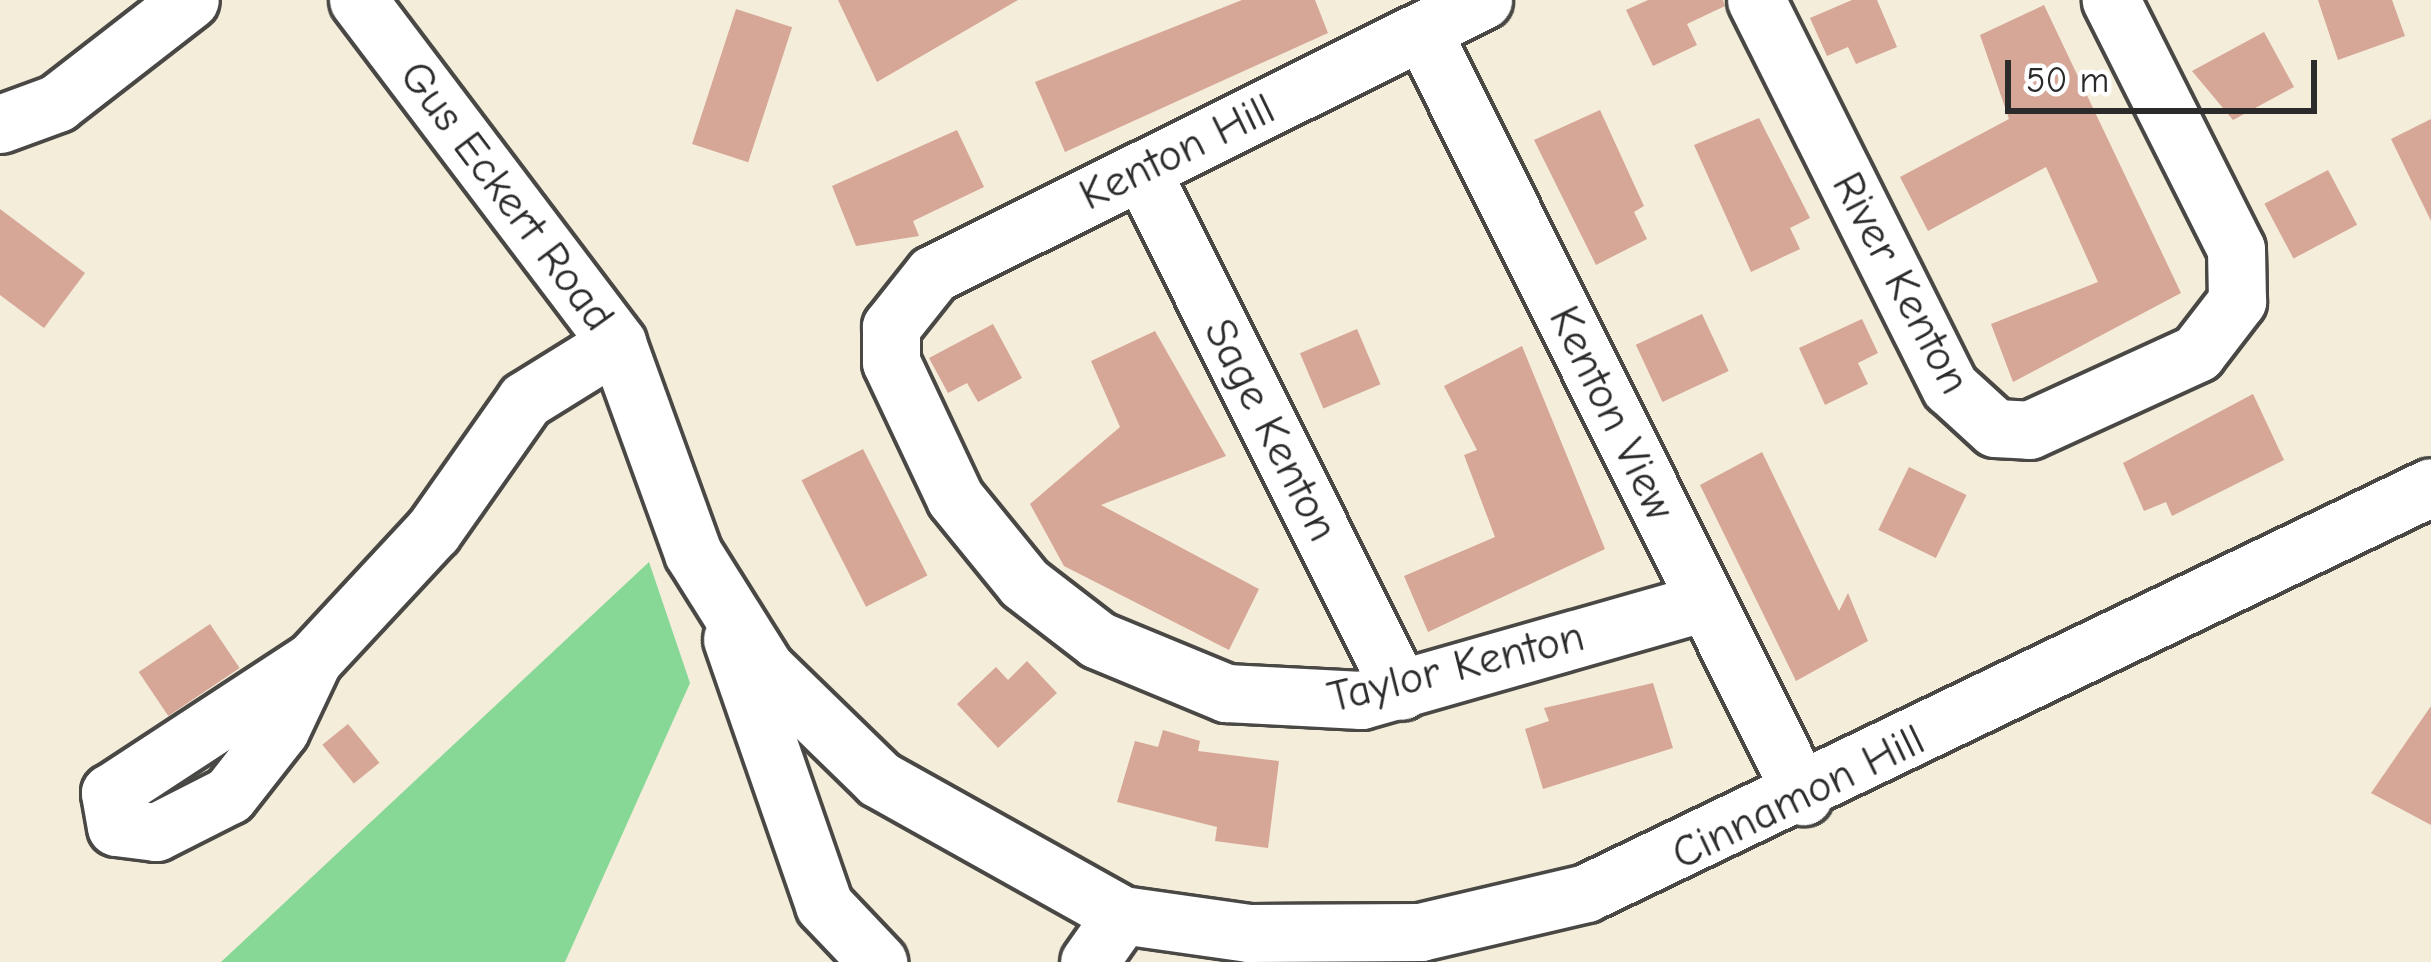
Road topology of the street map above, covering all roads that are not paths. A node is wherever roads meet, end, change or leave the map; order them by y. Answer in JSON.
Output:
{"nodes":[{"id":1,"x":190,"y":0,"type":"edge"},
{"id":2,"x":358,"y":0,"type":"edge"},
{"id":3,"x":1483,"y":0,"type":"edge"},
{"id":4,"x":1756,"y":0,"type":"edge"},
{"id":5,"x":2111,"y":0,"type":"edge"},
{"id":6,"x":1422,"y":31,"type":"junction"},
{"id":7,"x":0,"y":124,"type":"edge"},
{"id":8,"x":1142,"y":170,"type":"junction"},
{"id":9,"x":891,"y":327,"type":"joint"},
{"id":10,"x":617,"y":343,"type":"junction"},
{"id":11,"x":2431,"y":488,"type":"edge"},
{"id":12,"x":1706,"y":602,"type":"junction"},
{"id":13,"x":727,"y":618,"type":"junction"},
{"id":14,"x":313,"y":660,"type":"dead end"},
{"id":15,"x":1401,"y":691,"type":"junction"},
{"id":16,"x":1803,"y":796,"type":"junction"},
{"id":17,"x":1122,"y":915,"type":"junction"},
{"id":18,"x":878,"y":962,"type":"edge"},
{"id":19,"x":1089,"y":962,"type":"edge"}],
"edges":[{"from":1,"to":7,"type":"street"},
{"from":2,"to":10,"type":"street","name":"Gus Eckert Road"},
{"from":3,"to":6,"type":"street","name":"Kenton Hill"},
{"from":4,"to":5,"type":"street","name":"River Kenton"},
{"from":6,"to":8,"type":"street","name":"Kenton Hill"},
{"from":6,"to":12,"type":"street","name":"Kenton View"},
{"from":8,"to":9,"type":"street","name":"Kenton Hill"},
{"from":8,"to":15,"type":"street","name":"Sage Kenton"},
{"from":9,"to":15,"type":"street","name":"Taylor Kenton"},
{"from":10,"to":13,"type":"street","name":"Gus Eckert Road"},
{"from":10,"to":14,"type":"street"},
{"from":11,"to":16,"type":"street","name":"Cinnamon Hill"},
{"from":12,"to":15,"type":"street","name":"Taylor Kenton"},
{"from":12,"to":16,"type":"street","name":"Kenton View"},
{"from":13,"to":17,"type":"street","name":"Gus Eckert Road"},
{"from":13,"to":18,"type":"street"},
{"from":16,"to":17,"type":"street","name":"Cinnamon Hill"},
{"from":17,"to":19,"type":"street"}]}
